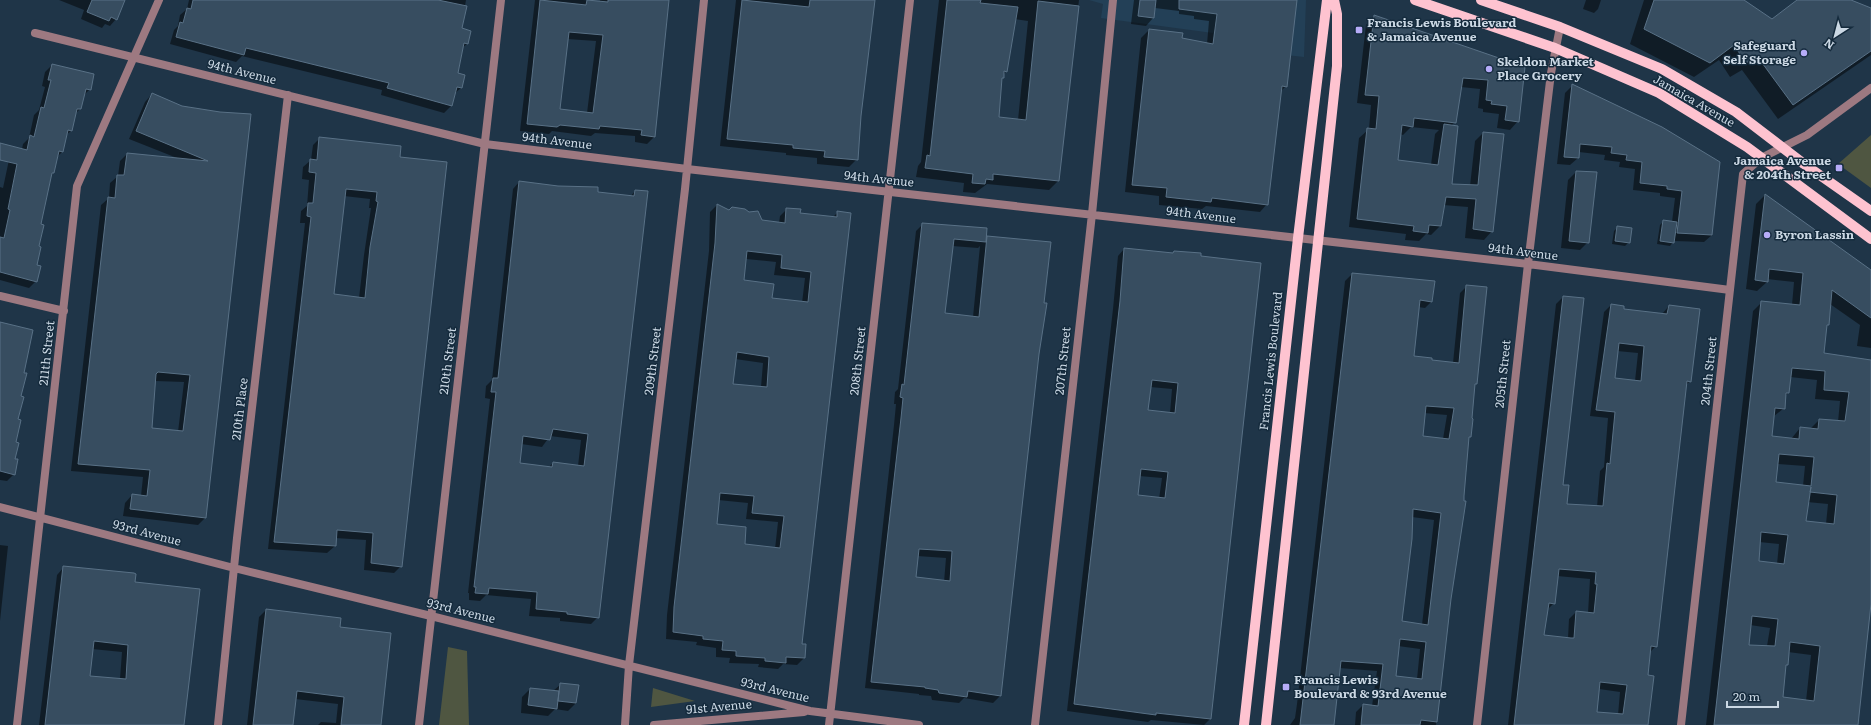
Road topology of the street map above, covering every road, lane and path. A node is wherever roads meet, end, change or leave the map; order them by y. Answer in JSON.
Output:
{"nodes":[{"id":1,"x":159,"y":0,"type":"edge"},
{"id":2,"x":501,"y":0,"type":"edge"},
{"id":3,"x":704,"y":0,"type":"edge"},
{"id":4,"x":910,"y":0,"type":"edge"},
{"id":5,"x":1113,"y":0,"type":"edge"},
{"id":6,"x":1327,"y":0,"type":"edge"},
{"id":7,"x":1334,"y":0,"type":"edge"},
{"id":8,"x":1415,"y":0,"type":"edge"},
{"id":9,"x":1481,"y":0,"type":"edge"},
{"id":10,"x":1560,"y":27,"type":"junction"},
{"id":11,"x":35,"y":33,"type":"dead end"},
{"id":12,"x":1555,"y":48,"type":"junction"},
{"id":13,"x":134,"y":57,"type":"junction"},
{"id":14,"x":1871,"y":88,"type":"edge"},
{"id":15,"x":288,"y":95,"type":"junction"},
{"id":16,"x":485,"y":144,"type":"junction"},
{"id":17,"x":1783,"y":148,"type":"junction"},
{"id":18,"x":1761,"y":158,"type":"junction"},
{"id":19,"x":687,"y":170,"type":"junction"},
{"id":20,"x":889,"y":192,"type":"junction"},
{"id":21,"x":1871,"y":211,"type":"edge"},
{"id":22,"x":1092,"y":214,"type":"junction"},
{"id":23,"x":1298,"y":238,"type":"junction"},
{"id":24,"x":1871,"y":239,"type":"edge"},
{"id":25,"x":1319,"y":240,"type":"junction"},
{"id":26,"x":1528,"y":264,"type":"junction"},
{"id":27,"x":1730,"y":290,"type":"junction"},
{"id":28,"x":0,"y":296,"type":"edge"},
{"id":29,"x":64,"y":311,"type":"junction"},
{"id":30,"x":0,"y":507,"type":"edge"},
{"id":31,"x":41,"y":518,"type":"junction"},
{"id":32,"x":234,"y":568,"type":"junction"},
{"id":33,"x":431,"y":616,"type":"junction"},
{"id":34,"x":629,"y":665,"type":"junction"},
{"id":35,"x":810,"y":712,"type":"junction"},
{"id":36,"x":830,"y":715,"type":"junction"},
{"id":37,"x":17,"y":725,"type":"edge"},
{"id":38,"x":218,"y":725,"type":"edge"},
{"id":39,"x":419,"y":725,"type":"edge"},
{"id":40,"x":625,"y":725,"type":"edge"},
{"id":41,"x":654,"y":725,"type":"edge"},
{"id":42,"x":829,"y":725,"type":"edge"},
{"id":43,"x":919,"y":725,"type":"edge"},
{"id":44,"x":1035,"y":725,"type":"edge"},
{"id":45,"x":1244,"y":725,"type":"edge"},
{"id":46,"x":1266,"y":725,"type":"edge"},
{"id":47,"x":1477,"y":725,"type":"edge"},
{"id":48,"x":1681,"y":725,"type":"edge"}],
"edges":[{"from":1,"to":13,"type":"street","name":"211th Street"},
{"from":2,"to":16,"type":"street","name":"210th Street"},
{"from":3,"to":19,"type":"street","name":"209th Street"},
{"from":4,"to":20,"type":"street","name":"208th Street"},
{"from":5,"to":22,"type":"street","name":"207th Street"},
{"from":6,"to":23,"type":"main road","name":"Francis Lewis Boulevard"},
{"from":7,"to":25,"type":"main road"},
{"from":8,"to":12,"type":"main road","name":"Jamaica Avenue"},
{"from":9,"to":10,"type":"main road","name":"Jamaica Avenue"},
{"from":10,"to":12,"type":"street","name":"205th Street"},
{"from":10,"to":17,"type":"main road","name":"Jamaica Avenue"},
{"from":11,"to":13,"type":"street","name":"94th Avenue"},
{"from":12,"to":18,"type":"main road","name":"Jamaica Avenue"},
{"from":12,"to":26,"type":"street","name":"205th Street"},
{"from":13,"to":15,"type":"street","name":"94th Avenue"},
{"from":13,"to":29,"type":"street","name":"211th Street"},
{"from":14,"to":17,"type":"street","name":"204th Street"},
{"from":15,"to":16,"type":"street","name":"94th Avenue"},
{"from":15,"to":32,"type":"street","name":"210th Place"},
{"from":16,"to":19,"type":"street","name":"94th Avenue"},
{"from":16,"to":33,"type":"street","name":"210th Street"},
{"from":17,"to":18,"type":"street","name":"204th Street"},
{"from":17,"to":21,"type":"main road","name":"Jamaica Avenue"},
{"from":18,"to":24,"type":"main road","name":"Jamaica Avenue"},
{"from":18,"to":27,"type":"street","name":"204th Street"},
{"from":19,"to":20,"type":"street","name":"94th Avenue"},
{"from":19,"to":34,"type":"street","name":"209th Street"},
{"from":20,"to":22,"type":"street","name":"94th Avenue"},
{"from":20,"to":36,"type":"street","name":"208th Street"},
{"from":22,"to":23,"type":"street","name":"94th Avenue"},
{"from":22,"to":44,"type":"street","name":"207th Street"},
{"from":23,"to":25,"type":"street","name":"94th Avenue"},
{"from":23,"to":45,"type":"main road","name":"Francis Lewis Boulevard"},
{"from":25,"to":26,"type":"street","name":"94th Avenue"},
{"from":25,"to":46,"type":"main road"},
{"from":26,"to":27,"type":"street","name":"94th Avenue"},
{"from":26,"to":47,"type":"street","name":"205th Street"},
{"from":27,"to":48,"type":"street","name":"204th Street"},
{"from":28,"to":29,"type":"street"},
{"from":29,"to":31,"type":"street","name":"211th Street"},
{"from":30,"to":31,"type":"street","name":"93rd Avenue"},
{"from":31,"to":32,"type":"street","name":"93rd Avenue"},
{"from":31,"to":37,"type":"street","name":"211th Street"},
{"from":32,"to":33,"type":"street","name":"93rd Avenue"},
{"from":32,"to":38,"type":"street","name":"210th Place"},
{"from":33,"to":34,"type":"street","name":"93rd Avenue"},
{"from":33,"to":39,"type":"street","name":"210th Street"},
{"from":34,"to":35,"type":"street","name":"93rd Avenue"},
{"from":34,"to":40,"type":"street","name":"209th Street"},
{"from":35,"to":36,"type":"street","name":"93rd Avenue"},
{"from":35,"to":41,"type":"street","name":"91st Avenue"},
{"from":36,"to":42,"type":"street","name":"208th Street"},
{"from":36,"to":43,"type":"street","name":"93rd Avenue"}]}
